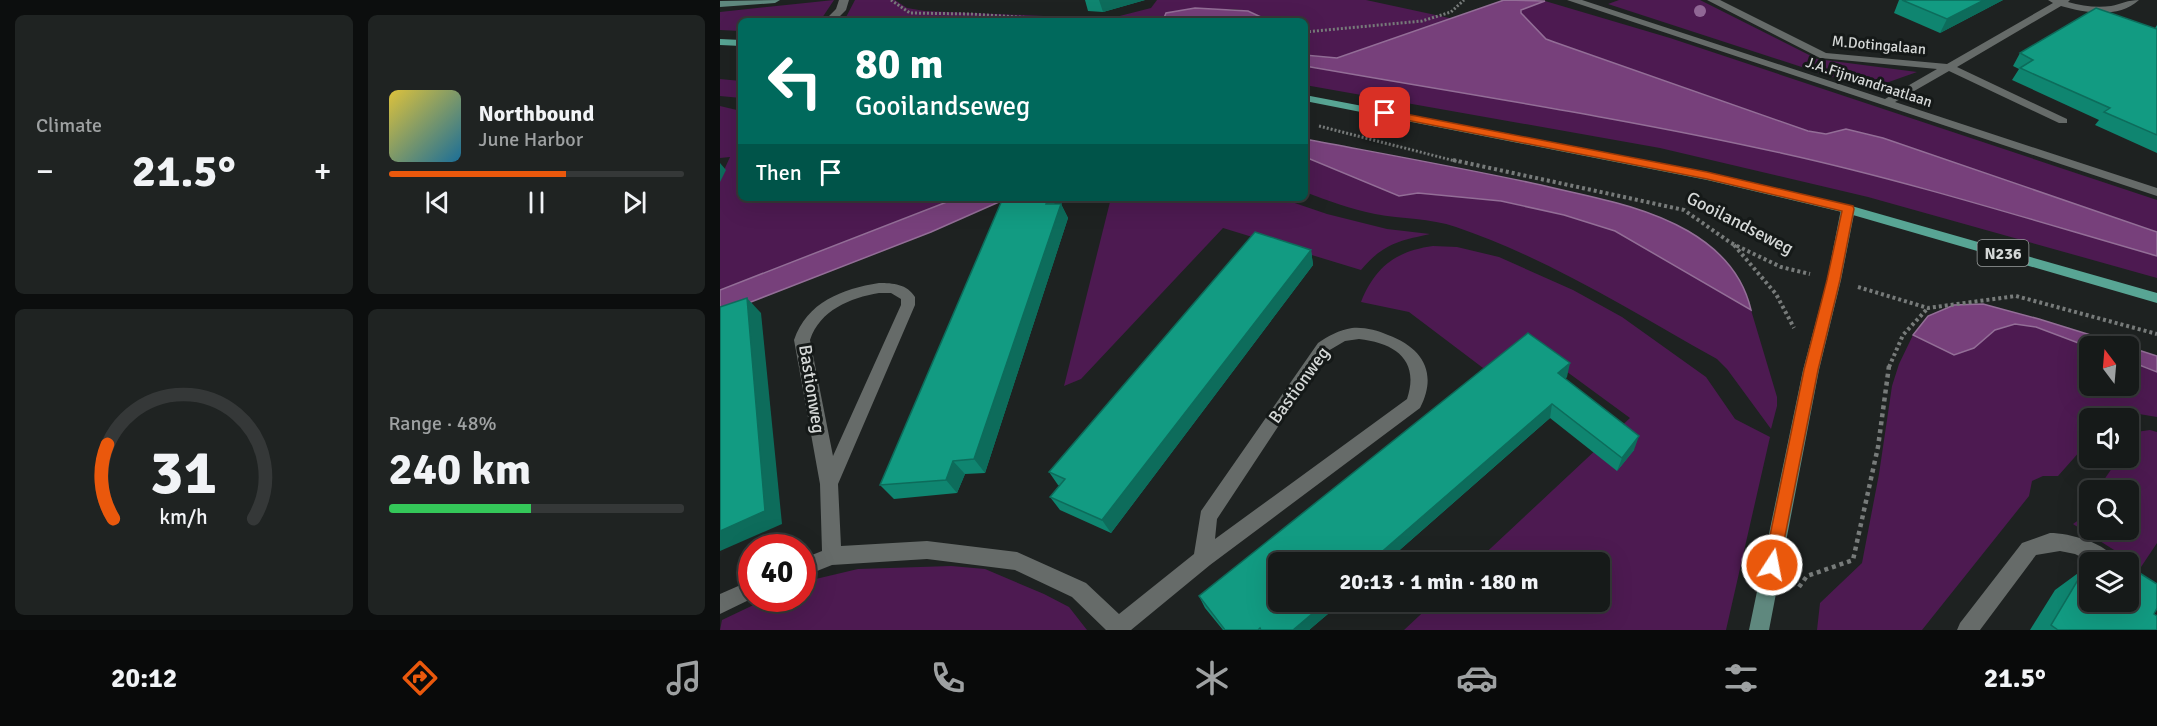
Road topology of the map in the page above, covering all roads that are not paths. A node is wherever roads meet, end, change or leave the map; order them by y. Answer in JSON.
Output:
{"nodes":[{"id":1,"x":775,"y":0,"type":"edge"},
{"id":2,"x":844,"y":0,"type":"edge"},
{"id":3,"x":1572,"y":0,"type":"edge"},
{"id":4,"x":1599,"y":0,"type":"edge"},
{"id":5,"x":1712,"y":0,"type":"edge"},
{"id":6,"x":2134,"y":0,"type":"edge"},
{"id":7,"x":2059,"y":1,"type":"edge"},
{"id":8,"x":724,"y":3,"type":"edge"},
{"id":9,"x":1586,"y":4,"type":"junction"},
{"id":10,"x":2099,"y":10,"type":"junction"},
{"id":11,"x":832,"y":18,"type":"edge"},
{"id":12,"x":2108,"y":21,"type":"edge"},
{"id":13,"x":720,"y":42,"type":"edge"},
{"id":14,"x":738,"y":43,"type":"edge"},
{"id":15,"x":1949,"y":67,"type":"junction"},
{"id":16,"x":1308,"y":99,"type":"edge"},
{"id":17,"x":1886,"y":103,"type":"junction"},
{"id":18,"x":2063,"y":121,"type":"dead end"},
{"id":19,"x":2157,"y":192,"type":"edge"},
{"id":20,"x":1848,"y":209,"type":"junction"},
{"id":21,"x":2157,"y":298,"type":"edge"},
{"id":22,"x":829,"y":484,"type":"junction"},
{"id":23,"x":2092,"y":552,"type":"edge"},
{"id":24,"x":832,"y":556,"type":"junction"},
{"id":25,"x":1203,"y":559,"type":"junction"},
{"id":26,"x":816,"y":562,"type":"edge"},
{"id":27,"x":738,"y":596,"type":"edge"},
{"id":28,"x":720,"y":604,"type":"edge"},
{"id":29,"x":1120,"y":628,"type":"edge"},
{"id":30,"x":1759,"y":630,"type":"edge"},
{"id":31,"x":1967,"y":630,"type":"edge"}],
"edges":[{"from":1,"to":8,"type":"street"},
{"from":2,"to":11,"type":"street"},
{"from":3,"to":9,"type":"street","name":"J.A.Fijnvandraatlaan"},
{"from":4,"to":9,"type":"street"},
{"from":5,"to":15,"type":"street","name":"M.Dotingalaan"},
{"from":6,"to":10,"type":"street","name":"M.Dotingalaan"},
{"from":7,"to":10,"type":"street","name":"M.Dotingalaan"},
{"from":7,"to":15,"type":"street","name":"M.Dotingalaan"},
{"from":9,"to":17,"type":"street","name":"J.A.Fijnvandraatlaan"},
{"from":10,"to":12,"type":"street"},
{"from":13,"to":14,"type":"main road"},
{"from":15,"to":17,"type":"street","name":"M.Dotingalaan"},
{"from":15,"to":18,"type":"street","name":"M.Dotingalaan"},
{"from":16,"to":20,"type":"main road","name":"Gooilandseweg","number":"N236"},
{"from":17,"to":19,"type":"street","name":"J.A.Fijnvandraatlaan"},
{"from":20,"to":21,"type":"main road","name":"Gooilandseweg","number":"N236"},
{"from":20,"to":30,"type":"street"},
{"from":22,"to":22,"type":"street","name":"Bastionweg"},
{"from":22,"to":24,"type":"street","name":"Bastionweg"},
{"from":23,"to":31,"type":"street"},
{"from":24,"to":26,"type":"street","name":"Bastionweg"},
{"from":24,"to":29,"type":"street","name":"Bastionweg"},
{"from":25,"to":25,"type":"street","name":"Bastionweg"},
{"from":25,"to":29,"type":"street","name":"Bastionweg"},
{"from":27,"to":28,"type":"street"}]}
